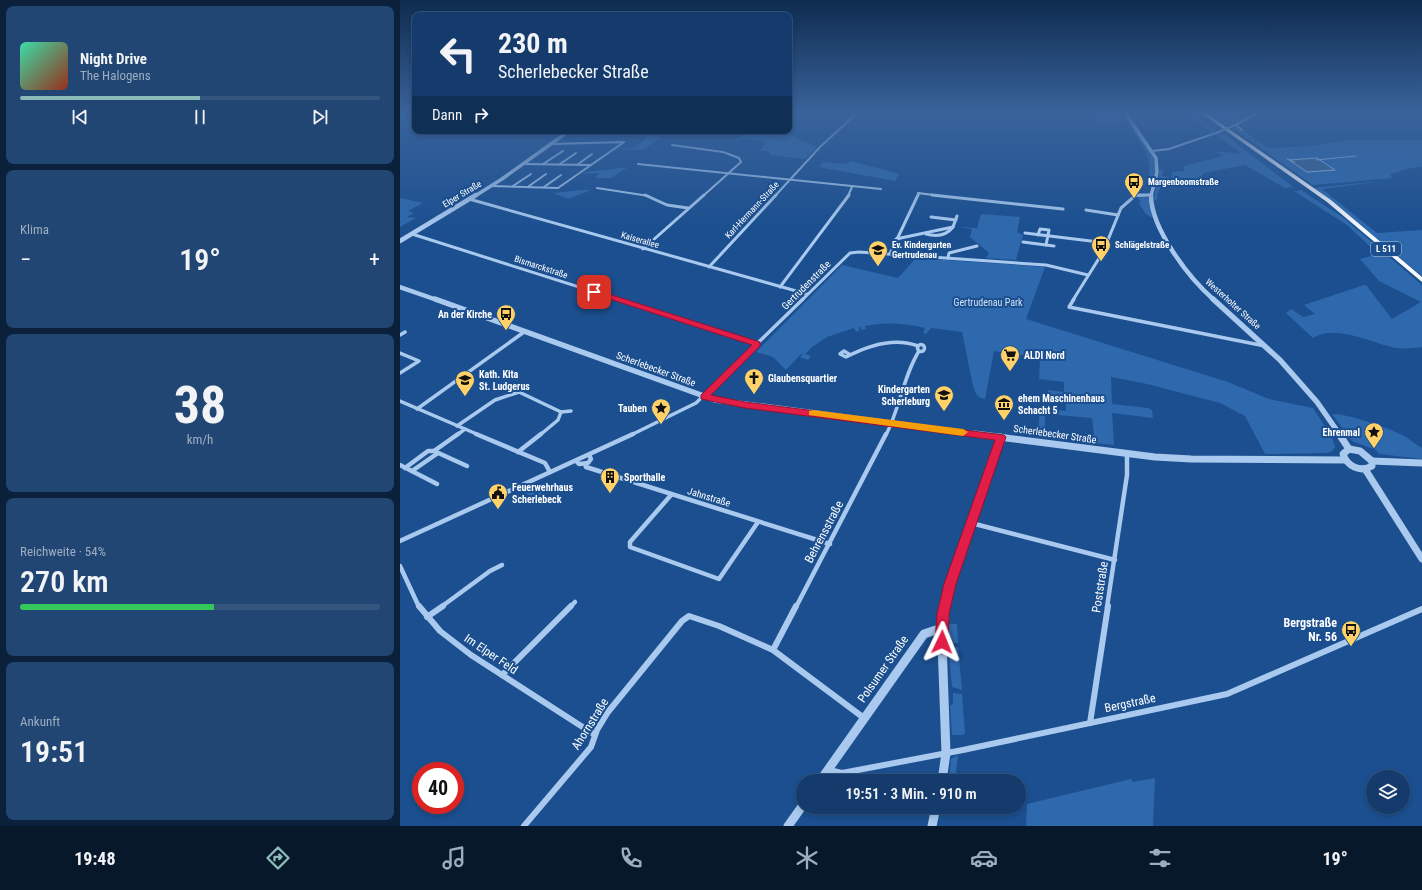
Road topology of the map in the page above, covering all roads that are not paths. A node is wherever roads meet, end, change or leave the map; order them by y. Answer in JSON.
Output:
{"nodes":[{"id":1,"x":1152,"y":151,"type":"edge"},
{"id":2,"x":540,"y":152,"type":"edge"},
{"id":3,"x":562,"y":152,"type":"edge"},
{"id":4,"x":612,"y":152,"type":"edge"},
{"id":5,"x":720,"y":152,"type":"edge"},
{"id":6,"x":816,"y":152,"type":"edge"},
{"id":7,"x":1253,"y":152,"type":"edge"},
{"id":8,"x":1258,"y":152,"type":"edge"},
{"id":9,"x":576,"y":153,"type":"dead end"},
{"id":10,"x":592,"y":154,"type":"dead end"},
{"id":11,"x":523,"y":164,"type":"junction"},
{"id":12,"x":543,"y":164,"type":"junction"},
{"id":13,"x":560,"y":164,"type":"junction"},
{"id":14,"x":638,"y":164,"type":"dead end"},
{"id":15,"x":577,"y":165,"type":"junction"},
{"id":16,"x":591,"y":165,"type":"junction"},
{"id":17,"x":728,"y":173,"type":"junction"},
{"id":18,"x":531,"y":174,"type":"dead end"},
{"id":19,"x":546,"y":174,"type":"dead end"},
{"id":20,"x":561,"y":175,"type":"dead end"},
{"id":21,"x":790,"y":180,"type":"junction"},
{"id":22,"x":491,"y":186,"type":"junction"},
{"id":23,"x":513,"y":186,"type":"junction"},
{"id":24,"x":528,"y":187,"type":"junction"},
{"id":25,"x":544,"y":187,"type":"junction"},
{"id":26,"x":852,"y":187,"type":"junction"},
{"id":27,"x":598,"y":188,"type":"dead end"},
{"id":28,"x":881,"y":189,"type":"dead end"},
{"id":29,"x":1151,"y":194,"type":"junction"},
{"id":30,"x":469,"y":199,"type":"junction"},
{"id":31,"x":688,"y":208,"type":"junction"},
{"id":32,"x":1063,"y":209,"type":"dead end"},
{"id":33,"x":1086,"y":210,"type":"dead end"},
{"id":34,"x":1118,"y":215,"type":"junction"},
{"id":35,"x":957,"y":216,"type":"dead end"},
{"id":36,"x":931,"y":218,"type":"dead end"},
{"id":37,"x":1349,"y":218,"type":"junction"},
{"id":38,"x":956,"y":220,"type":"junction"},
{"id":39,"x":1025,"y":233,"type":"dead end"},
{"id":40,"x":412,"y":234,"type":"junction"},
{"id":41,"x":1038,"y":235,"type":"junction"},
{"id":42,"x":1048,"y":236,"type":"junction"},
{"id":43,"x":896,"y":240,"type":"junction"},
{"id":44,"x":400,"y":241,"type":"edge"},
{"id":45,"x":1023,"y":242,"type":"dead end"},
{"id":46,"x":1107,"y":243,"type":"junction"},
{"id":47,"x":1046,"y":245,"type":"junction"},
{"id":48,"x":977,"y":246,"type":"dead end"},
{"id":49,"x":1054,"y":246,"type":"dead end"},
{"id":50,"x":643,"y":248,"type":"junction"},
{"id":51,"x":890,"y":254,"type":"junction"},
{"id":52,"x":948,"y":258,"type":"junction"},
{"id":53,"x":709,"y":267,"type":"junction"},
{"id":54,"x":1088,"y":275,"type":"junction"},
{"id":55,"x":1422,"y":280,"type":"edge"},
{"id":56,"x":400,"y":287,"type":"edge"},
{"id":57,"x":780,"y":287,"type":"junction"},
{"id":58,"x":807,"y":294,"type":"junction"},
{"id":59,"x":406,"y":332,"type":"dead end"},
{"id":60,"x":524,"y":332,"type":"junction"},
{"id":61,"x":400,"y":335,"type":"edge"},
{"id":62,"x":757,"y":344,"type":"junction"},
{"id":63,"x":1267,"y":347,"type":"junction"},
{"id":64,"x":400,"y":353,"type":"edge"},
{"id":65,"x":849,"y":354,"type":"dead end"},
{"id":66,"x":400,"y":373,"type":"edge"},
{"id":67,"x":704,"y":397,"type":"junction"},
{"id":68,"x":400,"y":401,"type":"edge"},
{"id":69,"x":417,"y":409,"type":"junction"},
{"id":70,"x":571,"y":411,"type":"dead end"},
{"id":71,"x":561,"y":412,"type":"junction"},
{"id":72,"x":892,"y":423,"type":"junction"},
{"id":73,"x":457,"y":426,"type":"junction"},
{"id":74,"x":465,"y":429,"type":"junction"},
{"id":75,"x":1001,"y":437,"type":"junction"},
{"id":76,"x":1349,"y":449,"type":"junction"},
{"id":77,"x":436,"y":452,"type":"junction"},
{"id":78,"x":518,"y":452,"type":"junction"},
{"id":79,"x":1127,"y":454,"type":"junction"},
{"id":80,"x":589,"y":455,"type":"junction"},
{"id":81,"x":1345,"y":460,"type":"junction"},
{"id":82,"x":576,"y":461,"type":"junction"},
{"id":83,"x":1372,"y":461,"type":"junction"},
{"id":84,"x":1422,"y":463,"type":"edge"},
{"id":85,"x":585,"y":464,"type":"junction"},
{"id":86,"x":402,"y":466,"type":"edge"},
{"id":87,"x":468,"y":466,"type":"dead end"},
{"id":88,"x":1365,"y":469,"type":"junction"},
{"id":89,"x":412,"y":471,"type":"junction"},
{"id":90,"x":550,"y":472,"type":"junction"},
{"id":91,"x":437,"y":484,"type":"dead end"},
{"id":92,"x":671,"y":495,"type":"junction"},
{"id":93,"x":758,"y":522,"type":"junction"},
{"id":94,"x":971,"y":523,"type":"junction"},
{"id":95,"x":400,"y":540,"type":"edge"},
{"id":96,"x":830,"y":544,"type":"junction"},
{"id":97,"x":1422,"y":559,"type":"edge"},
{"id":98,"x":1115,"y":560,"type":"junction"},
{"id":99,"x":502,"y":564,"type":"dead end"},
{"id":100,"x":400,"y":566,"type":"edge"},
{"id":101,"x":575,"y":602,"type":"dead end"},
{"id":102,"x":1422,"y":609,"type":"edge"},
{"id":103,"x":428,"y":617,"type":"junction"},
{"id":104,"x":942,"y":628,"type":"junction"},
{"id":105,"x":773,"y":650,"type":"junction"},
{"id":106,"x":502,"y":675,"type":"junction"},
{"id":107,"x":864,"y":718,"type":"junction"},
{"id":108,"x":1090,"y":723,"type":"junction"},
{"id":109,"x":595,"y":735,"type":"junction"},
{"id":110,"x":946,"y":753,"type":"junction"},
{"id":111,"x":828,"y":770,"type":"junction"},
{"id":112,"x":825,"y":774,"type":"edge"},
{"id":113,"x":943,"y":774,"type":"edge"},
{"id":114,"x":797,"y":814,"type":"edge"},
{"id":115,"x":935,"y":814,"type":"edge"},
{"id":116,"x":524,"y":826,"type":"edge"},
{"id":117,"x":788,"y":826,"type":"edge"},
{"id":118,"x":932,"y":826,"type":"edge"}],
"edges":[{"from":1,"to":29,"type":"street","name":"Westerholter Straße"},
{"from":2,"to":11,"type":"street","name":"Elper Straße"},
{"from":3,"to":12,"type":"street"},
{"from":4,"to":16,"type":"street"},
{"from":5,"to":17,"type":"street"},
{"from":6,"to":21,"type":"street","name":"Karl-Hermann-Straße"},
{"from":7,"to":37,"type":"highway","number":"L 511"},
{"from":8,"to":37,"type":"highway","number":"L 511"},
{"from":9,"to":13,"type":"street"},
{"from":10,"to":15,"type":"street"},
{"from":11,"to":12,"type":"street"},
{"from":11,"to":22,"type":"street","name":"Elper Straße"},
{"from":12,"to":13,"type":"street"},
{"from":13,"to":15,"type":"street"},
{"from":14,"to":17,"type":"street"},
{"from":15,"to":16,"type":"street"},
{"from":16,"to":25,"type":"street"},
{"from":17,"to":21,"type":"street"},
{"from":17,"to":31,"type":"street"},
{"from":18,"to":23,"type":"street"},
{"from":19,"to":24,"type":"street"},
{"from":20,"to":25,"type":"street"},
{"from":21,"to":26,"type":"street"},
{"from":21,"to":53,"type":"street","name":"Karl-Hermann-Straße"},
{"from":22,"to":23,"type":"street"},
{"from":22,"to":30,"type":"street","name":"Elper Straße"},
{"from":23,"to":24,"type":"street"},
{"from":24,"to":25,"type":"street"},
{"from":26,"to":28,"type":"street"},
{"from":26,"to":57,"type":"street"},
{"from":27,"to":31,"type":"street"},
{"from":29,"to":34,"type":"street"},
{"from":29,"to":63,"type":"street","name":"Westerholter Straße"},
{"from":30,"to":40,"type":"street","name":"Elper Straße"},
{"from":30,"to":50,"type":"street","name":"Kaiserallee"},
{"from":31,"to":50,"type":"street"},
{"from":32,"to":43,"type":"street"},
{"from":33,"to":34,"type":"street"},
{"from":34,"to":46,"type":"street"},
{"from":35,"to":38,"type":"street"},
{"from":36,"to":38,"type":"street"},
{"from":37,"to":55,"type":"highway","number":"L 511"},
{"from":38,"to":43,"type":"street"},
{"from":39,"to":41,"type":"street"},
{"from":40,"to":44,"type":"street","name":"Elper Straße"},
{"from":40,"to":62,"type":"street","name":"Bismarckstraße"},
{"from":41,"to":42,"type":"street"},
{"from":41,"to":42,"type":"street"},
{"from":42,"to":46,"type":"street"},
{"from":42,"to":47,"type":"street"},
{"from":43,"to":51,"type":"street"},
{"from":45,"to":47,"type":"street"},
{"from":46,"to":54,"type":"street"},
{"from":47,"to":49,"type":"street"},
{"from":48,"to":52,"type":"street"},
{"from":50,"to":53,"type":"street","name":"Kaiserallee"},
{"from":51,"to":52,"type":"street","name":"Gertrudenstraße"},
{"from":51,"to":58,"type":"street","name":"Gertrudenstraße"},
{"from":52,"to":54,"type":"street","name":"Gertrudenstraße"},
{"from":53,"to":57,"type":"street","name":"Kaiserallee"},
{"from":54,"to":63,"type":"street"},
{"from":56,"to":60,"type":"street","name":"Scherlebecker Straße"},
{"from":57,"to":58,"type":"street","name":"Kaiserallee"},
{"from":58,"to":62,"type":"street","name":"Gertrudenstraße"},
{"from":59,"to":61,"type":"street"},
{"from":60,"to":67,"type":"street","name":"Scherlebecker Straße"},
{"from":60,"to":69,"type":"street"},
{"from":62,"to":67,"type":"street","name":"Gertrudenstraße"},
{"from":63,"to":76,"type":"street","name":"Westerholter Straße"},
{"from":64,"to":66,"type":"street"},
{"from":65,"to":72,"type":"street","name":"Behrensstraße"},
{"from":67,"to":72,"type":"street","name":"Scherlebecker Straße"},
{"from":67,"to":80,"type":"street","name":"Gertrudenstraße"},
{"from":68,"to":69,"type":"street"},
{"from":69,"to":73,"type":"street"},
{"from":70,"to":71,"type":"street"},
{"from":71,"to":73,"type":"street"},
{"from":71,"to":78,"type":"street"},
{"from":72,"to":75,"type":"street","name":"Scherlebecker Straße"},
{"from":72,"to":96,"type":"street","name":"Behrensstraße"},
{"from":73,"to":74,"type":"street"},
{"from":74,"to":77,"type":"street"},
{"from":74,"to":78,"type":"street"},
{"from":75,"to":79,"type":"street","name":"Scherlebecker Straße"},
{"from":75,"to":94,"type":"street"},
{"from":76,"to":81,"type":"street"},
{"from":76,"to":83,"type":"street"},
{"from":77,"to":86,"type":"street"},
{"from":77,"to":87,"type":"street"},
{"from":77,"to":89,"type":"street"},
{"from":78,"to":90,"type":"street"},
{"from":79,"to":81,"type":"street","name":"Scherlebecker Straße"},
{"from":79,"to":98,"type":"street","name":"Poststraße"},
{"from":80,"to":82,"type":"street","name":"Gertrudenstraße"},
{"from":80,"to":85,"type":"street"},
{"from":81,"to":88,"type":"street"},
{"from":82,"to":85,"type":"street","name":"Jahnstraße"},
{"from":82,"to":90,"type":"street","name":"Gertrudenstraße"},
{"from":83,"to":84,"type":"street"},
{"from":83,"to":88,"type":"street"},
{"from":85,"to":92,"type":"street","name":"Jahnstraße"},
{"from":86,"to":89,"type":"street"},
{"from":88,"to":97,"type":"street"},
{"from":89,"to":91,"type":"street"},
{"from":90,"to":95,"type":"street","name":"Gertrudenstraße"},
{"from":92,"to":93,"type":"street","name":"Jahnstraße"},
{"from":92,"to":93,"type":"street"},
{"from":93,"to":96,"type":"street","name":"Jahnstraße"},
{"from":94,"to":98,"type":"street"},
{"from":94,"to":104,"type":"street"},
{"from":96,"to":105,"type":"street","name":"Behrensstraße"},
{"from":98,"to":108,"type":"street","name":"Poststraße"},
{"from":99,"to":103,"type":"street"},
{"from":100,"to":103,"type":"street","name":"Im Elper Feld"},
{"from":101,"to":106,"type":"street"},
{"from":102,"to":108,"type":"street","name":"Bergstraße"},
{"from":103,"to":106,"type":"street","name":"Im Elper Feld"},
{"from":104,"to":107,"type":"street","name":"Polsumer Straße"},
{"from":104,"to":110,"type":"street"},
{"from":105,"to":107,"type":"street"},
{"from":105,"to":109,"type":"street","name":"Ahornstraße"},
{"from":106,"to":109,"type":"street","name":"Im Elper Feld"},
{"from":107,"to":111,"type":"street","name":"Polsumer Straße"},
{"from":108,"to":110,"type":"street","name":"Bergstraße"},
{"from":109,"to":116,"type":"street","name":"Ahornstraße"},
{"from":110,"to":111,"type":"street","name":"Bergstraße"},
{"from":110,"to":113,"type":"street"},
{"from":111,"to":112,"type":"street","name":"Polsumer Straße"},
{"from":114,"to":117,"type":"street"},
{"from":115,"to":118,"type":"street"}]}
